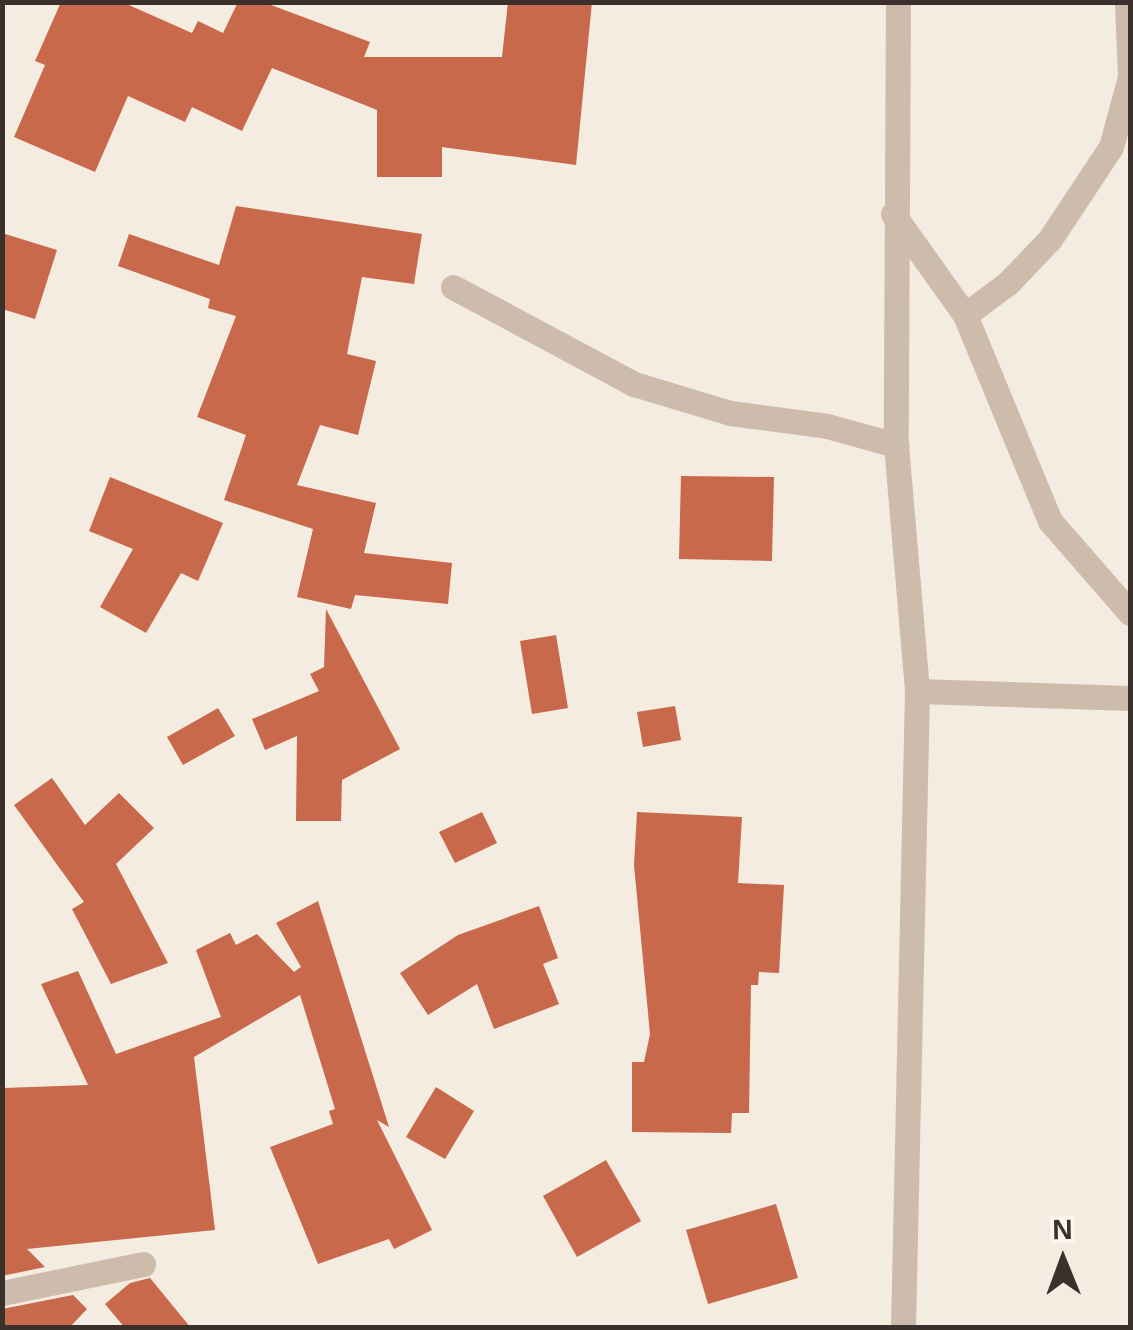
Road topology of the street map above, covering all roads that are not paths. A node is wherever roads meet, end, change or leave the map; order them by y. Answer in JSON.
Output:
{"nodes":[{"id":1,"x":898,"y":2,"type":"edge"},
{"id":2,"x":1128,"y":2,"type":"edge"},
{"id":3,"x":893,"y":214,"type":"junction"},
{"id":4,"x":453,"y":287,"type":"dead end"},
{"id":5,"x":964,"y":315,"type":"junction"},
{"id":6,"x":896,"y":445,"type":"junction"},
{"id":7,"x":1130,"y":613,"type":"edge"},
{"id":8,"x":917,"y":690,"type":"junction"},
{"id":9,"x":1130,"y":698,"type":"edge"},
{"id":10,"x":143,"y":1264,"type":"dead end"},
{"id":11,"x":2,"y":1293,"type":"edge"},
{"id":12,"x":904,"y":1328,"type":"edge"}],
"edges":[{"from":1,"to":3,"type":"street"},
{"from":2,"to":5,"type":"street"},
{"from":3,"to":5,"type":"street"},
{"from":3,"to":6,"type":"street"},
{"from":4,"to":6,"type":"street"},
{"from":5,"to":7,"type":"street"},
{"from":6,"to":8,"type":"street"},
{"from":8,"to":9,"type":"street"},
{"from":8,"to":12,"type":"street"},
{"from":10,"to":11,"type":"street"}]}
